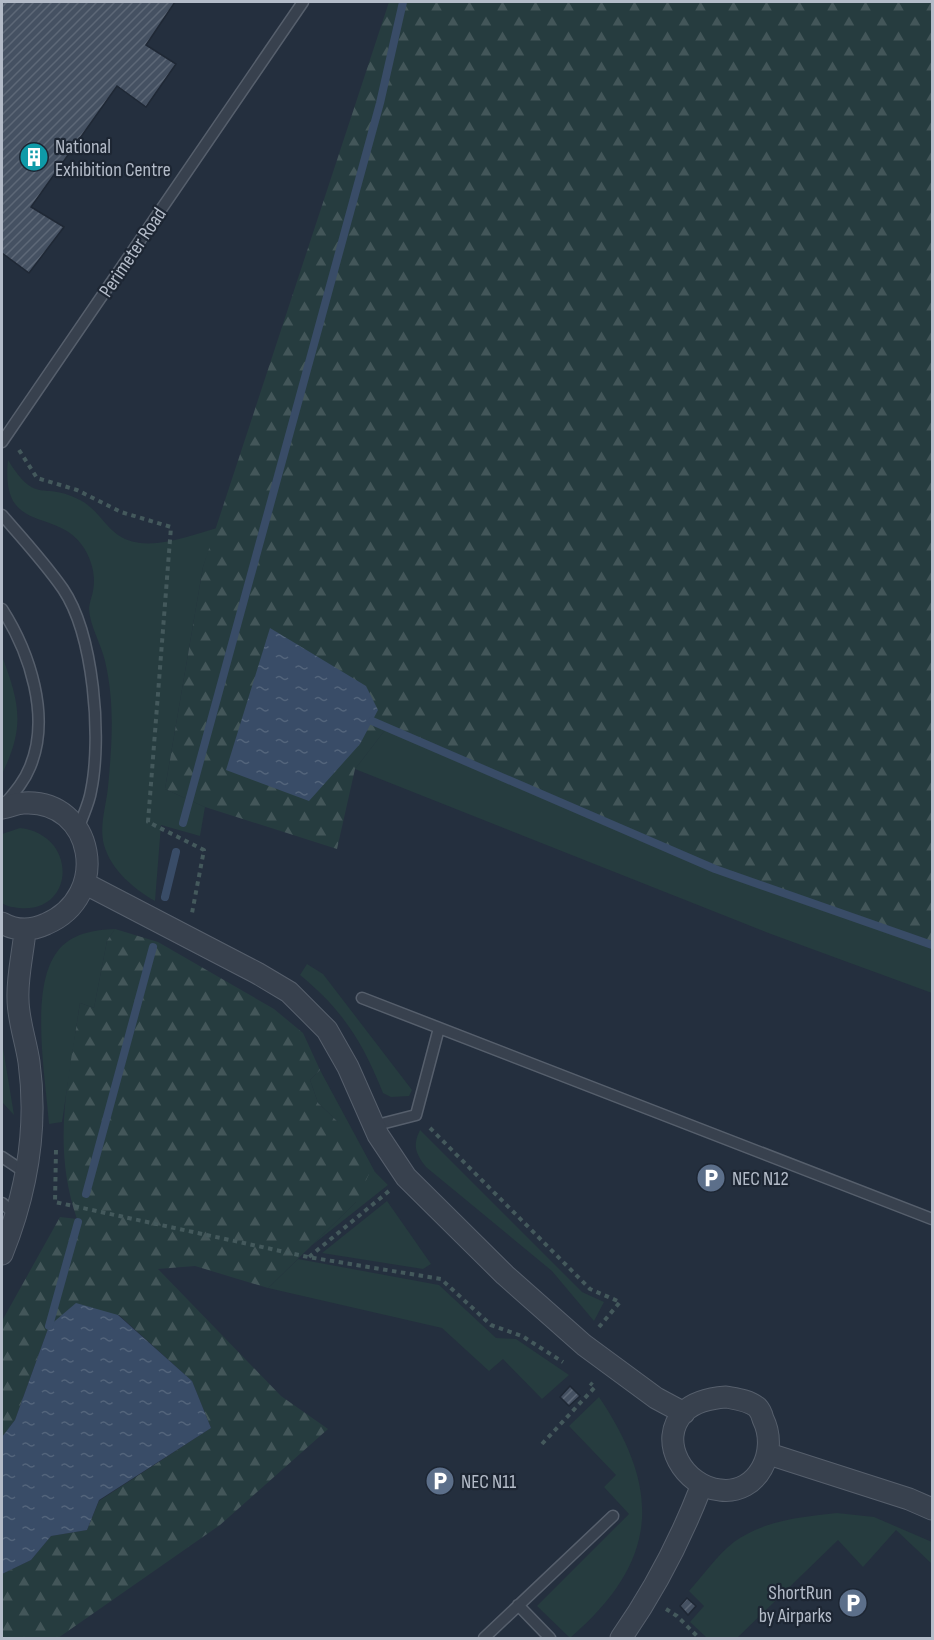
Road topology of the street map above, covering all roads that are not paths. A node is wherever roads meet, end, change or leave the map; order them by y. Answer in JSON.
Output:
{"nodes":[{"id":1,"x":303,"y":2,"type":"edge"},
{"id":2,"x":5,"y":437,"type":"edge"},
{"id":3,"x":2,"y":514,"type":"edge"},
{"id":4,"x":2,"y":609,"type":"edge"},
{"id":5,"x":2,"y":808,"type":"edge"},
{"id":6,"x":78,"y":830,"type":"junction"},
{"id":7,"x":86,"y":884,"type":"junction"},
{"id":8,"x":2,"y":923,"type":"edge"},
{"id":9,"x":25,"y":931,"type":"junction"},
{"id":10,"x":362,"y":998,"type":"dead end"},
{"id":11,"x":439,"y":1028,"type":"junction"},
{"id":12,"x":373,"y":1126,"type":"junction"},
{"id":13,"x":2,"y":1157,"type":"edge"},
{"id":14,"x":27,"y":1174,"type":"junction"},
{"id":15,"x":9,"y":1209,"type":"edge"},
{"id":16,"x":933,"y":1219,"type":"edge"},
{"id":17,"x":2,"y":1254,"type":"edge"},
{"id":18,"x":684,"y":1413,"type":"junction"},
{"id":19,"x":769,"y":1454,"type":"junction"},
{"id":20,"x":701,"y":1487,"type":"junction"},
{"id":21,"x":933,"y":1509,"type":"edge"},
{"id":22,"x":613,"y":1516,"type":"dead end"},
{"id":23,"x":518,"y":1605,"type":"junction"},
{"id":24,"x":484,"y":1638,"type":"edge"},
{"id":25,"x":550,"y":1638,"type":"edge"},
{"id":26,"x":621,"y":1638,"type":"edge"}],
"edges":[{"from":1,"to":2,"type":"lane","name":"Perimeter Road"},
{"from":3,"to":6,"type":"lane"},
{"from":4,"to":5,"type":"lane"},
{"from":5,"to":6,"type":"street"},
{"from":6,"to":7,"type":"street"},
{"from":7,"to":9,"type":"street"},
{"from":7,"to":12,"type":"street"},
{"from":8,"to":9,"type":"street"},
{"from":9,"to":14,"type":"street"},
{"from":10,"to":11,"type":"lane"},
{"from":11,"to":12,"type":"lane"},
{"from":11,"to":16,"type":"lane"},
{"from":12,"to":18,"type":"street"},
{"from":13,"to":14,"type":"lane"},
{"from":14,"to":15,"type":"street"},
{"from":15,"to":17,"type":"street"},
{"from":18,"to":19,"type":"street"},
{"from":18,"to":20,"type":"street"},
{"from":19,"to":20,"type":"street"},
{"from":19,"to":21,"type":"street"},
{"from":20,"to":26,"type":"street"},
{"from":22,"to":23,"type":"lane"},
{"from":23,"to":24,"type":"lane"},
{"from":23,"to":25,"type":"lane"}]}
